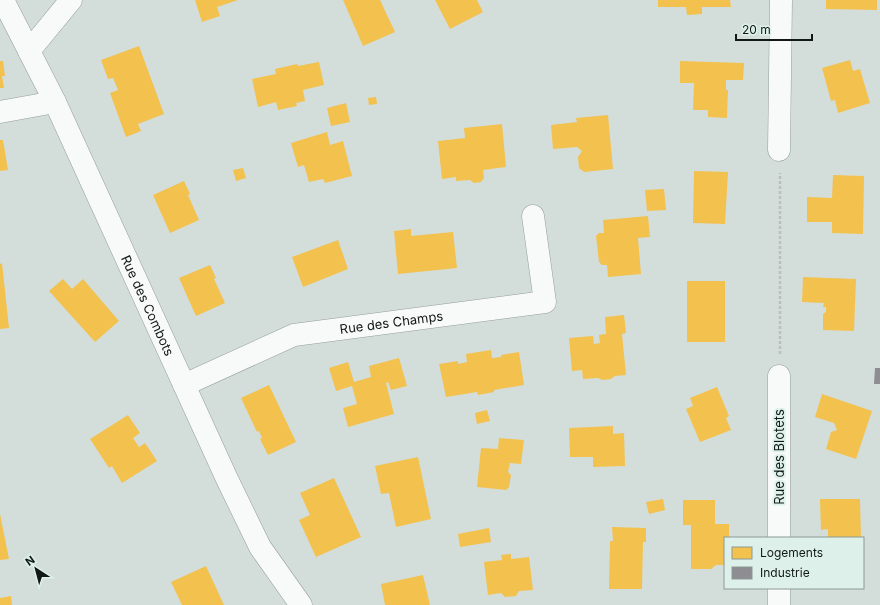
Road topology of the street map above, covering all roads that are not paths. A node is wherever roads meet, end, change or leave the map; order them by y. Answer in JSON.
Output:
{"nodes":[{"id":1,"x":3,"y":0,"type":"edge"},
{"id":2,"x":71,"y":0,"type":"edge"},
{"id":3,"x":781,"y":0,"type":"edge"},
{"id":4,"x":29,"y":51,"type":"junction"},
{"id":5,"x":55,"y":102,"type":"junction"},
{"id":6,"x":0,"y":112,"type":"edge"},
{"id":7,"x":779,"y":150,"type":"road end"},
{"id":8,"x":533,"y":216,"type":"dead end"},
{"id":9,"x":779,"y":376,"type":"road end"},
{"id":10,"x":184,"y":385,"type":"junction"},
{"id":11,"x":779,"y":537,"type":"edge"},
{"id":12,"x":779,"y":589,"type":"edge"},
{"id":13,"x":301,"y":605,"type":"edge"},
{"id":14,"x":779,"y":605,"type":"edge"}],
"edges":[{"from":1,"to":4,"type":"street","name":"Rue des Combots"},
{"from":2,"to":4,"type":"street"},
{"from":3,"to":7,"type":"street"},
{"from":4,"to":5,"type":"street","name":"Rue des Combots"},
{"from":5,"to":6,"type":"street"},
{"from":5,"to":10,"type":"street","name":"Rue des Combots"},
{"from":8,"to":10,"type":"street","name":"Rue des Champs"},
{"from":9,"to":11,"type":"street","name":"Rue des Blotets"},
{"from":10,"to":13,"type":"street","name":"Rue des Combots"},
{"from":12,"to":14,"type":"street"}]}
